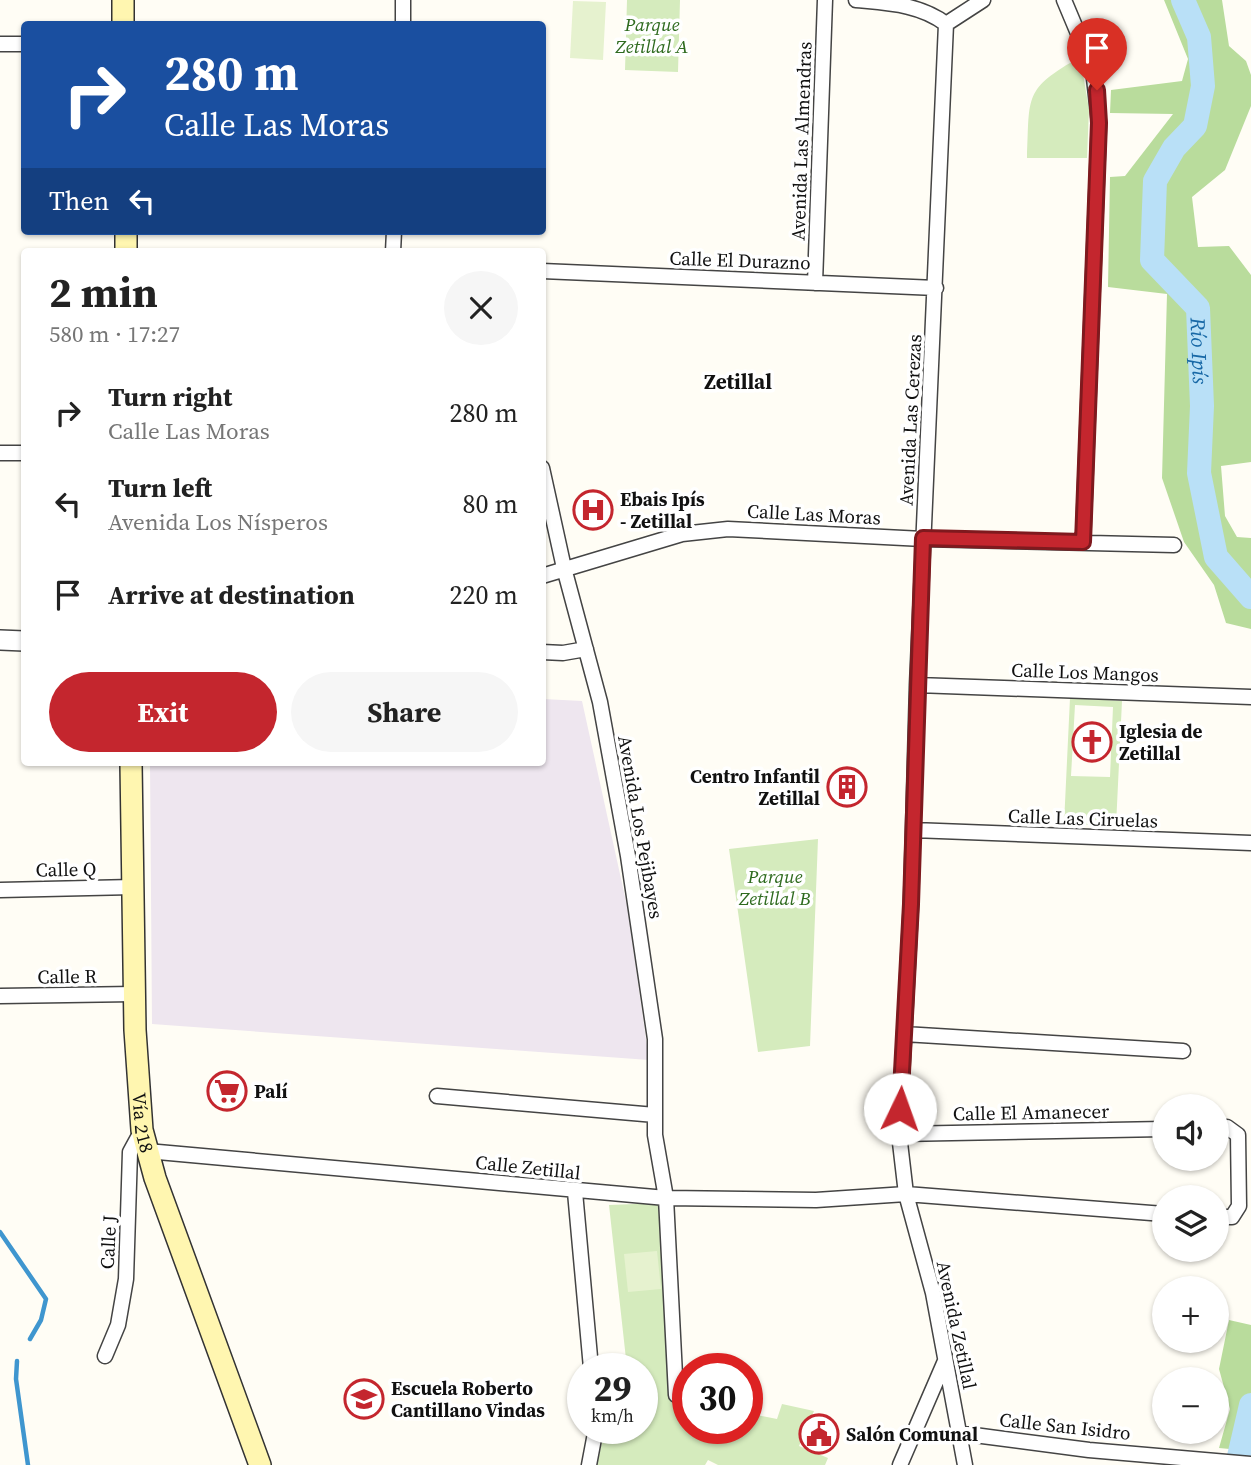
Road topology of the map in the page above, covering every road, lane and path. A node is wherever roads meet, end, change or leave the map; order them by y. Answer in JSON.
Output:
{"nodes":[{"id":1,"x":123,"y":0,"type":"edge"},
{"id":2,"x":404,"y":0,"type":"edge"},
{"id":3,"x":825,"y":0,"type":"edge"},
{"id":4,"x":856,"y":0,"type":"edge"},
{"id":5,"x":983,"y":0,"type":"edge"},
{"id":6,"x":1064,"y":0,"type":"edge"},
{"id":7,"x":123,"y":21,"type":"edge"},
{"id":8,"x":402,"y":21,"type":"edge"},
{"id":9,"x":946,"y":24,"type":"junction"},
{"id":10,"x":0,"y":44,"type":"edge"},
{"id":11,"x":21,"y":44,"type":"edge"},
{"id":12,"x":546,"y":271,"type":"edge"},
{"id":13,"x":816,"y":282,"type":"junction"},
{"id":14,"x":936,"y":288,"type":"junction"},
{"id":15,"x":0,"y":453,"type":"edge"},
{"id":16,"x":21,"y":453,"type":"edge"},
{"id":17,"x":546,"y":486,"type":"edge"},
{"id":18,"x":923,"y":538,"type":"junction"},
{"id":19,"x":1083,"y":542,"type":"junction"},
{"id":20,"x":1174,"y":545,"type":"dead end"},
{"id":21,"x":564,"y":568,"type":"junction"},
{"id":22,"x":546,"y":575,"type":"edge"},
{"id":23,"x":0,"y":640,"type":"edge"},
{"id":24,"x":21,"y":641,"type":"edge"},
{"id":25,"x":586,"y":649,"type":"junction"},
{"id":26,"x":546,"y":652,"type":"edge"},
{"id":27,"x":917,"y":685,"type":"junction"},
{"id":28,"x":1251,"y":698,"type":"edge"},
{"id":29,"x":131,"y":766,"type":"edge"},
{"id":30,"x":913,"y":830,"type":"junction"},
{"id":31,"x":1251,"y":843,"type":"edge"},
{"id":32,"x":133,"y":887,"type":"junction"},
{"id":33,"x":0,"y":890,"type":"edge"},
{"id":34,"x":134,"y":994,"type":"junction"},
{"id":35,"x":0,"y":996,"type":"edge"},
{"id":36,"x":904,"y":1034,"type":"junction"},
{"id":37,"x":1183,"y":1051,"type":"dead end"},
{"id":38,"x":437,"y":1096,"type":"dead end"},
{"id":39,"x":655,"y":1115,"type":"junction"},
{"id":40,"x":1229,"y":1128,"type":"edge"},
{"id":41,"x":1152,"y":1129,"type":"edge"},
{"id":42,"x":899,"y":1134,"type":"junction"},
{"id":43,"x":144,"y":1141,"type":"junction"},
{"id":44,"x":575,"y":1192,"type":"junction"},
{"id":45,"x":905,"y":1194,"type":"junction"},
{"id":46,"x":666,"y":1198,"type":"junction"},
{"id":47,"x":1152,"y":1213,"type":"edge"},
{"id":48,"x":1229,"y":1217,"type":"edge"},
{"id":49,"x":590,"y":1353,"type":"edge"},
{"id":50,"x":674,"y":1353,"type":"edge"},
{"id":51,"x":105,"y":1356,"type":"dead end"},
{"id":52,"x":946,"y":1359,"type":"junction"},
{"id":53,"x":959,"y":1433,"type":"junction"},
{"id":54,"x":593,"y":1444,"type":"edge"},
{"id":55,"x":1251,"y":1464,"type":"edge"},
{"id":56,"x":260,"y":1465,"type":"edge"},
{"id":57,"x":589,"y":1465,"type":"edge"},
{"id":58,"x":900,"y":1465,"type":"edge"},
{"id":59,"x":965,"y":1465,"type":"edge"}],
"edges":[{"from":1,"to":7,"type":"main road"},
{"from":2,"to":8,"type":"street"},
{"from":3,"to":13,"type":"street","name":"Avenida Las Almendras"},
{"from":4,"to":9,"type":"street"},
{"from":5,"to":9,"type":"street"},
{"from":6,"to":19,"type":"street"},
{"from":9,"to":14,"type":"street","name":"Avenida Las Cerezas"},
{"from":10,"to":11,"type":"street"},
{"from":12,"to":13,"type":"street","name":"Calle El Durazno"},
{"from":13,"to":14,"type":"street","name":"Calle El Durazno"},
{"from":14,"to":18,"type":"street","name":"Avenida Las Cerezas"},
{"from":15,"to":16,"type":"street"},
{"from":17,"to":21,"type":"street","name":"Avenida Los Pejibayes"},
{"from":18,"to":19,"type":"street","name":"Calle Las Moras"},
{"from":18,"to":21,"type":"street","name":"Calle Las Moras"},
{"from":18,"to":27,"type":"street","name":"Avenida Las Cerezas"},
{"from":19,"to":20,"type":"street","name":"Calle Las Moras"},
{"from":21,"to":22,"type":"street","name":"Calle Las Moras"},
{"from":21,"to":25,"type":"street","name":"Avenida Los Pejibayes"},
{"from":23,"to":24,"type":"street"},
{"from":25,"to":26,"type":"street"},
{"from":25,"to":39,"type":"street","name":"Avenida Los Pejibayes"},
{"from":27,"to":28,"type":"street","name":"Calle Los Mangos"},
{"from":27,"to":30,"type":"street","name":"Avenida Las Cerezas"},
{"from":29,"to":32,"type":"main road","name":"Vía 218"},
{"from":30,"to":31,"type":"street","name":"Calle Las Ciruelas"},
{"from":30,"to":36,"type":"street","name":"Avenida Las Cerezas"},
{"from":32,"to":33,"type":"street","name":"Calle Q"},
{"from":32,"to":34,"type":"main road","name":"Vía 218"},
{"from":34,"to":35,"type":"street","name":"Calle R"},
{"from":34,"to":43,"type":"main road","name":"Vía 218"},
{"from":36,"to":37,"type":"street"},
{"from":36,"to":42,"type":"street","name":"Avenida Las Cerezas"},
{"from":38,"to":39,"type":"street"},
{"from":39,"to":46,"type":"street","name":"Avenida Los Pejibayes"},
{"from":40,"to":48,"type":"street"},
{"from":41,"to":42,"type":"street","name":"Calle El Amanecer"},
{"from":42,"to":45,"type":"street","name":"Avenida Las Cerezas"},
{"from":43,"to":44,"type":"street","name":"Calle Zetillal"},
{"from":43,"to":51,"type":"street","name":"Calle J"},
{"from":43,"to":56,"type":"main road","name":"Vía 218"},
{"from":44,"to":46,"type":"street","name":"Calle Zetillal"},
{"from":44,"to":49,"type":"street"},
{"from":45,"to":46,"type":"street","name":"Calle Zetillal"},
{"from":45,"to":47,"type":"street"},
{"from":45,"to":52,"type":"street","name":"Avenida Zetillal"},
{"from":46,"to":50,"type":"street","name":"Avenida Los Pejibayes"},
{"from":52,"to":53,"type":"street","name":"Avenida Zetillal"},
{"from":52,"to":58,"type":"street"},
{"from":53,"to":55,"type":"street","name":"Calle San Isidro"},
{"from":53,"to":59,"type":"street","name":"Avenida Zetillal"},
{"from":54,"to":57,"type":"street"}]}
